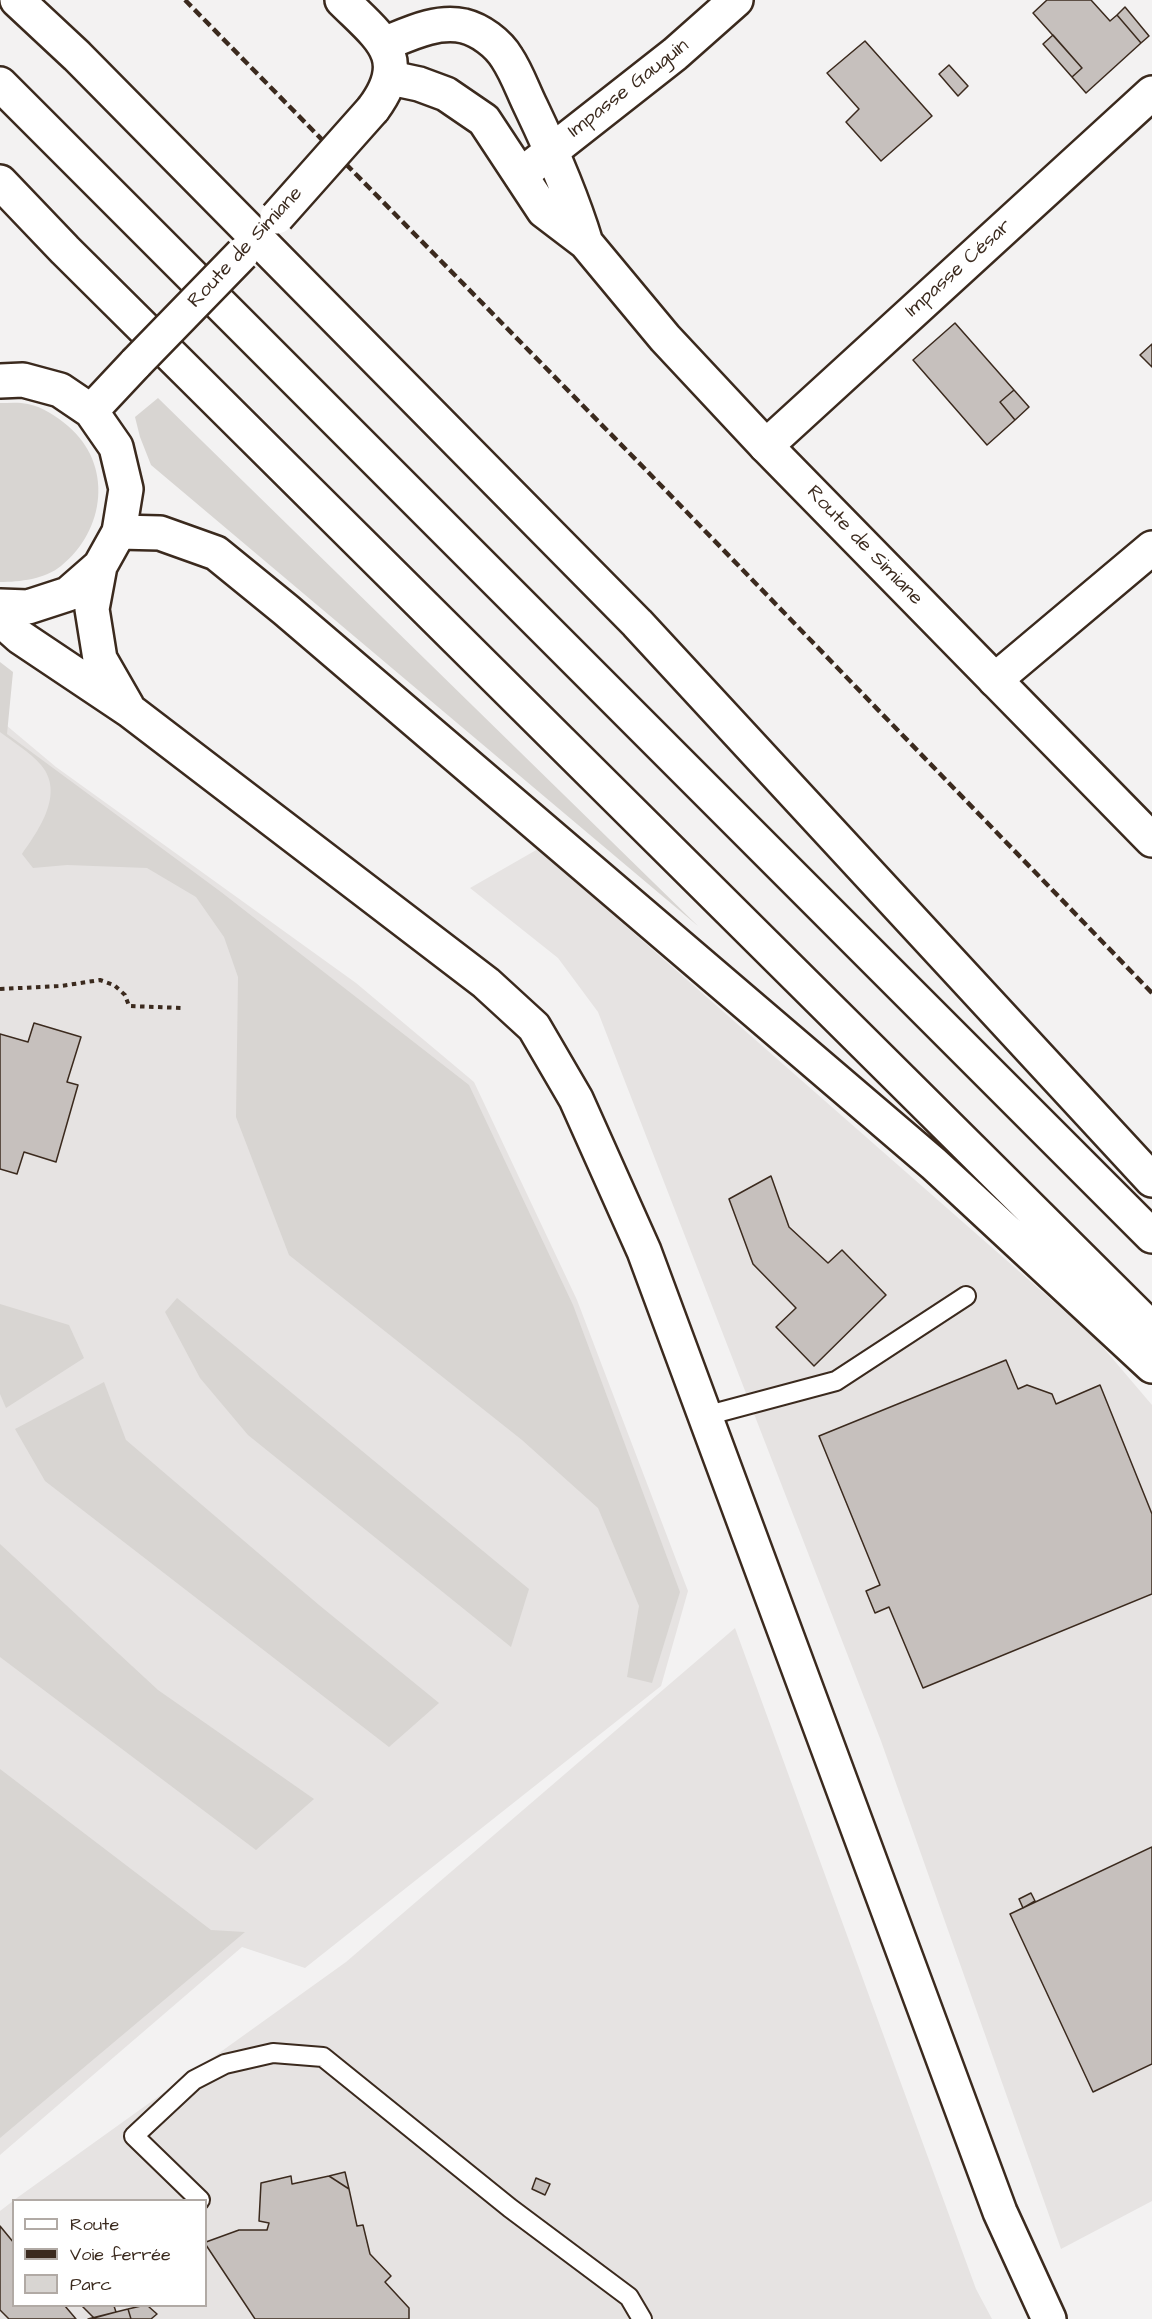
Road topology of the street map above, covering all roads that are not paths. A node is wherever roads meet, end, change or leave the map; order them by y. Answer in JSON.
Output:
{"nodes":[{"id":1,"x":17,"y":0,"type":"edge"},
{"id":2,"x":342,"y":0,"type":"edge"},
{"id":3,"x":736,"y":0,"type":"edge"},
{"id":4,"x":384,"y":44,"type":"junction"},
{"id":5,"x":391,"y":78,"type":"junction"},
{"id":6,"x":0,"y":84,"type":"edge"},
{"id":7,"x":1152,"y":93,"type":"edge"},
{"id":8,"x":551,"y":150,"type":"junction"},
{"id":9,"x":521,"y":175,"type":"junction"},
{"id":10,"x":0,"y":182,"type":"edge"},
{"id":11,"x":259,"y":237,"type":"junction"},
{"id":12,"x":585,"y":243,"type":"junction"},
{"id":13,"x":0,"y":381,"type":"edge"},
{"id":14,"x":91,"y":411,"type":"junction"},
{"id":15,"x":766,"y":446,"type":"junction"},
{"id":16,"x":119,"y":532,"type":"junction"},
{"id":17,"x":1152,"y":548,"type":"edge"},
{"id":18,"x":100,"y":566,"type":"junction"},
{"id":19,"x":0,"y":606,"type":"edge"},
{"id":20,"x":0,"y":619,"type":"edge"},
{"id":21,"x":995,"y":680,"type":"junction"},
{"id":22,"x":129,"y":710,"type":"junction"},
{"id":23,"x":1152,"y":840,"type":"edge"},
{"id":24,"x":1152,"y":1180,"type":"edge"},
{"id":25,"x":1152,"y":1236,"type":"edge"},
{"id":26,"x":966,"y":1296,"type":"dead end"},
{"id":27,"x":1152,"y":1329,"type":"edge"},
{"id":28,"x":1152,"y":1366,"type":"edge"},
{"id":29,"x":705,"y":1416,"type":"junction"},
{"id":30,"x":199,"y":2199,"type":"edge"},
{"id":31,"x":642,"y":2319,"type":"edge"},
{"id":32,"x":1049,"y":2319,"type":"edge"}],
"edges":[{"from":1,"to":11,"type":"main road"},
{"from":2,"to":4,"type":"main road"},
{"from":3,"to":8,"type":"main road","name":"Impasse Gauguin"},
{"from":4,"to":5,"type":"main road"},
{"from":4,"to":8,"type":"main road","name":"Route de Simiane"},
{"from":5,"to":9,"type":"main road","name":"Route de Simiane"},
{"from":5,"to":11,"type":"main road","name":"Route de Simiane","bridge":true},
{"from":6,"to":25,"type":"main road"},
{"from":7,"to":15,"type":"main road","name":"Impasse César"},
{"from":8,"to":9,"type":"main road","name":"Impasse Gauguin"},
{"from":8,"to":12,"type":"main road","name":"Route de Simiane"},
{"from":9,"to":12,"type":"main road","name":"Route de Simiane"},
{"from":10,"to":27,"type":"main road"},
{"from":11,"to":14,"type":"main road","name":"Route de Simiane","bridge":true},
{"from":11,"to":24,"type":"main road"},
{"from":12,"to":15,"type":"main road","name":"Route de Simiane"},
{"from":13,"to":14,"type":"main road"},
{"from":14,"to":16,"type":"main road"},
{"from":15,"to":21,"type":"main road","name":"Route de Simiane"},
{"from":16,"to":18,"type":"main road"},
{"from":16,"to":28,"type":"main road"},
{"from":17,"to":21,"type":"main road"},
{"from":18,"to":19,"type":"main road"},
{"from":18,"to":22,"type":"main road"},
{"from":20,"to":22,"type":"main road"},
{"from":21,"to":23,"type":"main road","name":"Route de Simiane"},
{"from":22,"to":29,"type":"main road"},
{"from":26,"to":29,"type":"lane"},
{"from":29,"to":32,"type":"main road"},
{"from":30,"to":31,"type":"lane"}]}
